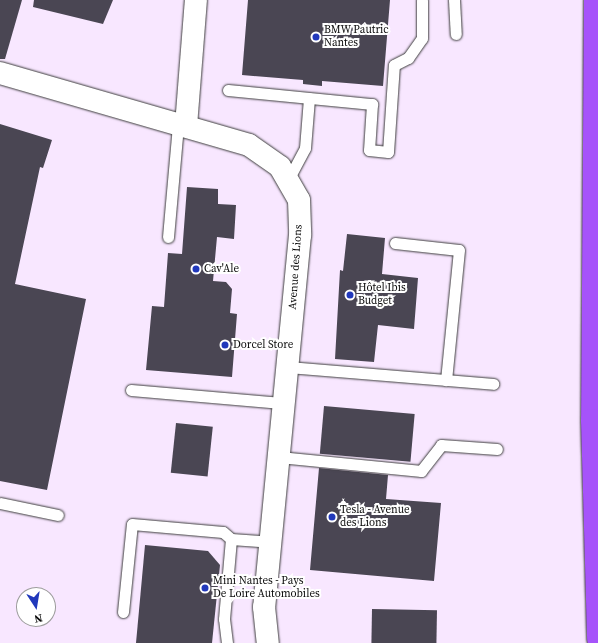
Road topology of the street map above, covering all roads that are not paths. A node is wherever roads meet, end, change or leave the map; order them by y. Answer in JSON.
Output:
{"nodes":[{"id":1,"x":196,"y":0,"type":"edge"},
{"id":2,"x":422,"y":0,"type":"edge"},
{"id":3,"x":454,"y":0,"type":"edge"},
{"id":4,"x":595,"y":0,"type":"edge"},
{"id":5,"x":456,"y":34,"type":"dead end"},
{"id":6,"x":0,"y":73,"type":"edge"},
{"id":7,"x":228,"y":90,"type":"dead end"},
{"id":8,"x":309,"y":98,"type":"junction"},
{"id":9,"x":182,"y":125,"type":"junction"},
{"id":10,"x":288,"y":180,"type":"junction"},
{"id":11,"x":168,"y":237,"type":"dead end"},
{"id":12,"x":395,"y":243,"type":"dead end"},
{"id":13,"x":288,"y":367,"type":"junction"},
{"id":14,"x":446,"y":380,"type":"junction"},
{"id":15,"x":493,"y":384,"type":"dead end"},
{"id":16,"x":131,"y":390,"type":"dead end"},
{"id":17,"x":284,"y":404,"type":"junction"},
{"id":18,"x":497,"y":448,"type":"dead end"},
{"id":19,"x":279,"y":458,"type":"junction"},
{"id":20,"x":0,"y":503,"type":"edge"},
{"id":21,"x":58,"y":515,"type":"dead end"},
{"id":22,"x":231,"y":539,"type":"junction"},
{"id":23,"x":270,"y":542,"type":"junction"},
{"id":24,"x":123,"y":612,"type":"dead end"},
{"id":25,"x":598,"y":639,"type":"edge"},
{"id":26,"x":228,"y":643,"type":"edge"},
{"id":27,"x":268,"y":643,"type":"edge"}],
"edges":[{"from":1,"to":9,"type":"street"},
{"from":2,"to":8,"type":"lane"},
{"from":3,"to":5,"type":"lane"},
{"from":4,"to":25,"type":"highway"},
{"from":6,"to":9,"type":"street","name":"Avenue des Lions"},
{"from":7,"to":8,"type":"lane"},
{"from":8,"to":10,"type":"lane"},
{"from":9,"to":10,"type":"street","name":"Avenue des Lions"},
{"from":9,"to":11,"type":"lane"},
{"from":10,"to":13,"type":"street","name":"Avenue des Lions"},
{"from":12,"to":14,"type":"lane"},
{"from":13,"to":14,"type":"lane"},
{"from":13,"to":17,"type":"street","name":"Avenue des Lions"},
{"from":14,"to":15,"type":"lane"},
{"from":16,"to":17,"type":"lane"},
{"from":17,"to":19,"type":"street","name":"Avenue des Lions"},
{"from":18,"to":19,"type":"lane"},
{"from":19,"to":23,"type":"street","name":"Avenue des Lions"},
{"from":20,"to":21,"type":"lane"},
{"from":22,"to":23,"type":"lane"},
{"from":22,"to":24,"type":"lane"},
{"from":22,"to":26,"type":"lane"},
{"from":23,"to":27,"type":"street","name":"Avenue des Lions"}]}
